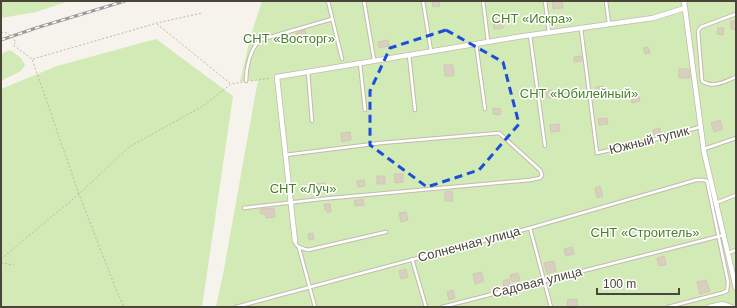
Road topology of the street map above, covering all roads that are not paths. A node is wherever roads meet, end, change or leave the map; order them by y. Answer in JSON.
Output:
{"nodes":[{"id":1,"x":328,"y":1,"type":"edge"},
{"id":2,"x":364,"y":1,"type":"edge"},
{"id":3,"x":423,"y":1,"type":"edge"},
{"id":4,"x":482,"y":1,"type":"edge"},
{"id":5,"x":545,"y":1,"type":"edge"},
{"id":6,"x":606,"y":1,"type":"edge"},
{"id":7,"x":684,"y":1,"type":"edge"},
{"id":8,"x":685,"y":8,"type":"junction"},
{"id":9,"x":736,"y":14,"type":"edge"},
{"id":10,"x":332,"y":19,"type":"junction"},
{"id":11,"x":609,"y":25,"type":"junction"},
{"id":12,"x":581,"y":28,"type":"junction"},
{"id":13,"x":549,"y":33,"type":"junction"},
{"id":14,"x":530,"y":36,"type":"junction"},
{"id":15,"x":488,"y":42,"type":"junction"},
{"id":16,"x":476,"y":44,"type":"junction"},
{"id":17,"x":431,"y":51,"type":"junction"},
{"id":18,"x":409,"y":54,"type":"junction"},
{"id":19,"x":342,"y":59,"type":"dead end"},
{"id":20,"x":374,"y":60,"type":"junction"},
{"id":21,"x":360,"y":62,"type":"junction"},
{"id":22,"x":308,"y":71,"type":"junction"},
{"id":23,"x":736,"y":77,"type":"edge"},
{"id":24,"x":246,"y":81,"type":"road end"},
{"id":25,"x":485,"y":109,"type":"dead end"},
{"id":26,"x":366,"y":110,"type":"dead end"},
{"id":27,"x":415,"y":110,"type":"dead end"},
{"id":28,"x":312,"y":121,"type":"dead end"},
{"id":29,"x":700,"y":127,"type":"junction"},
{"id":30,"x":736,"y":138,"type":"edge"},
{"id":31,"x":546,"y":146,"type":"dead end"},
{"id":32,"x":704,"y":149,"type":"junction"},
{"id":33,"x":284,"y":155,"type":"junction"},
{"id":34,"x":736,"y":194,"type":"edge"},
{"id":35,"x":290,"y":203,"type":"junction"},
{"id":36,"x":716,"y":203,"type":"junction"},
{"id":37,"x":244,"y":208,"type":"dead end"},
{"id":38,"x":530,"y":228,"type":"junction"},
{"id":39,"x":386,"y":232,"type":"dead end"},
{"id":40,"x":724,"y":234,"type":"junction"},
{"id":41,"x":718,"y":236,"type":"junction"},
{"id":42,"x":294,"y":241,"type":"joint"},
{"id":43,"x":299,"y":247,"type":"junction"},
{"id":44,"x":736,"y":250,"type":"edge"},
{"id":45,"x":728,"y":254,"type":"junction"},
{"id":46,"x":412,"y":259,"type":"junction"},
{"id":47,"x":543,"y":280,"type":"junction"},
{"id":48,"x":310,"y":287,"type":"junction"},
{"id":49,"x":736,"y":288,"type":"edge"},
{"id":50,"x":236,"y":307,"type":"edge"},
{"id":51,"x":315,"y":307,"type":"edge"},
{"id":52,"x":426,"y":307,"type":"edge"},
{"id":53,"x":442,"y":307,"type":"edge"},
{"id":54,"x":551,"y":307,"type":"edge"},
{"id":55,"x":668,"y":307,"type":"edge"},
{"id":56,"x":709,"y":307,"type":"edge"},
{"id":57,"x":731,"y":307,"type":"edge"}],
"edges":[{"from":1,"to":10,"type":"lane"},
{"from":2,"to":20,"type":"lane"},
{"from":3,"to":17,"type":"lane"},
{"from":4,"to":15,"type":"lane"},
{"from":5,"to":13,"type":"lane"},
{"from":6,"to":11,"type":"lane"},
{"from":7,"to":8,"type":"street"},
{"from":8,"to":11,"type":"street"},
{"from":8,"to":29,"type":"street"},
{"from":9,"to":23,"type":"lane"},
{"from":10,"to":19,"type":"lane"},
{"from":10,"to":24,"type":"lane"},
{"from":11,"to":12,"type":"street"},
{"from":12,"to":13,"type":"street"},
{"from":12,"to":29,"type":"lane","name":"Южный тупик"},
{"from":13,"to":14,"type":"street"},
{"from":14,"to":15,"type":"street"},
{"from":14,"to":31,"type":"lane"},
{"from":15,"to":16,"type":"street"},
{"from":16,"to":17,"type":"street"},
{"from":16,"to":25,"type":"lane"},
{"from":17,"to":18,"type":"street"},
{"from":18,"to":20,"type":"street"},
{"from":18,"to":27,"type":"lane"},
{"from":20,"to":21,"type":"street"},
{"from":21,"to":22,"type":"street"},
{"from":21,"to":26,"type":"lane"},
{"from":22,"to":28,"type":"lane"},
{"from":22,"to":33,"type":"street"},
{"from":29,"to":32,"type":"street"},
{"from":30,"to":32,"type":"lane"},
{"from":32,"to":36,"type":"street"},
{"from":33,"to":35,"type":"street"},
{"from":33,"to":35,"type":"lane"},
{"from":34,"to":36,"type":"lane"},
{"from":35,"to":37,"type":"lane"},
{"from":35,"to":42,"type":"street"},
{"from":36,"to":40,"type":"street"},
{"from":38,"to":41,"type":"lane","name":"Солнечная улица"},
{"from":38,"to":46,"type":"lane","name":"Солнечная улица"},
{"from":38,"to":47,"type":"lane"},
{"from":39,"to":43,"type":"lane"},
{"from":40,"to":41,"type":"lane","name":"Садовая улица"},
{"from":40,"to":45,"type":"street"},
{"from":41,"to":47,"type":"lane","name":"Садовая улица"},
{"from":41,"to":55,"type":"lane"},
{"from":42,"to":43,"type":"lane"},
{"from":43,"to":48,"type":"lane"},
{"from":44,"to":45,"type":"lane"},
{"from":45,"to":49,"type":"street"},
{"from":46,"to":48,"type":"lane","name":"Солнечная улица"},
{"from":46,"to":52,"type":"lane"},
{"from":47,"to":53,"type":"lane","name":"Садовая улица"},
{"from":47,"to":54,"type":"lane"},
{"from":48,"to":50,"type":"lane","name":"Солнечная улица"},
{"from":48,"to":51,"type":"lane"},
{"from":56,"to":57,"type":"street"}]}
